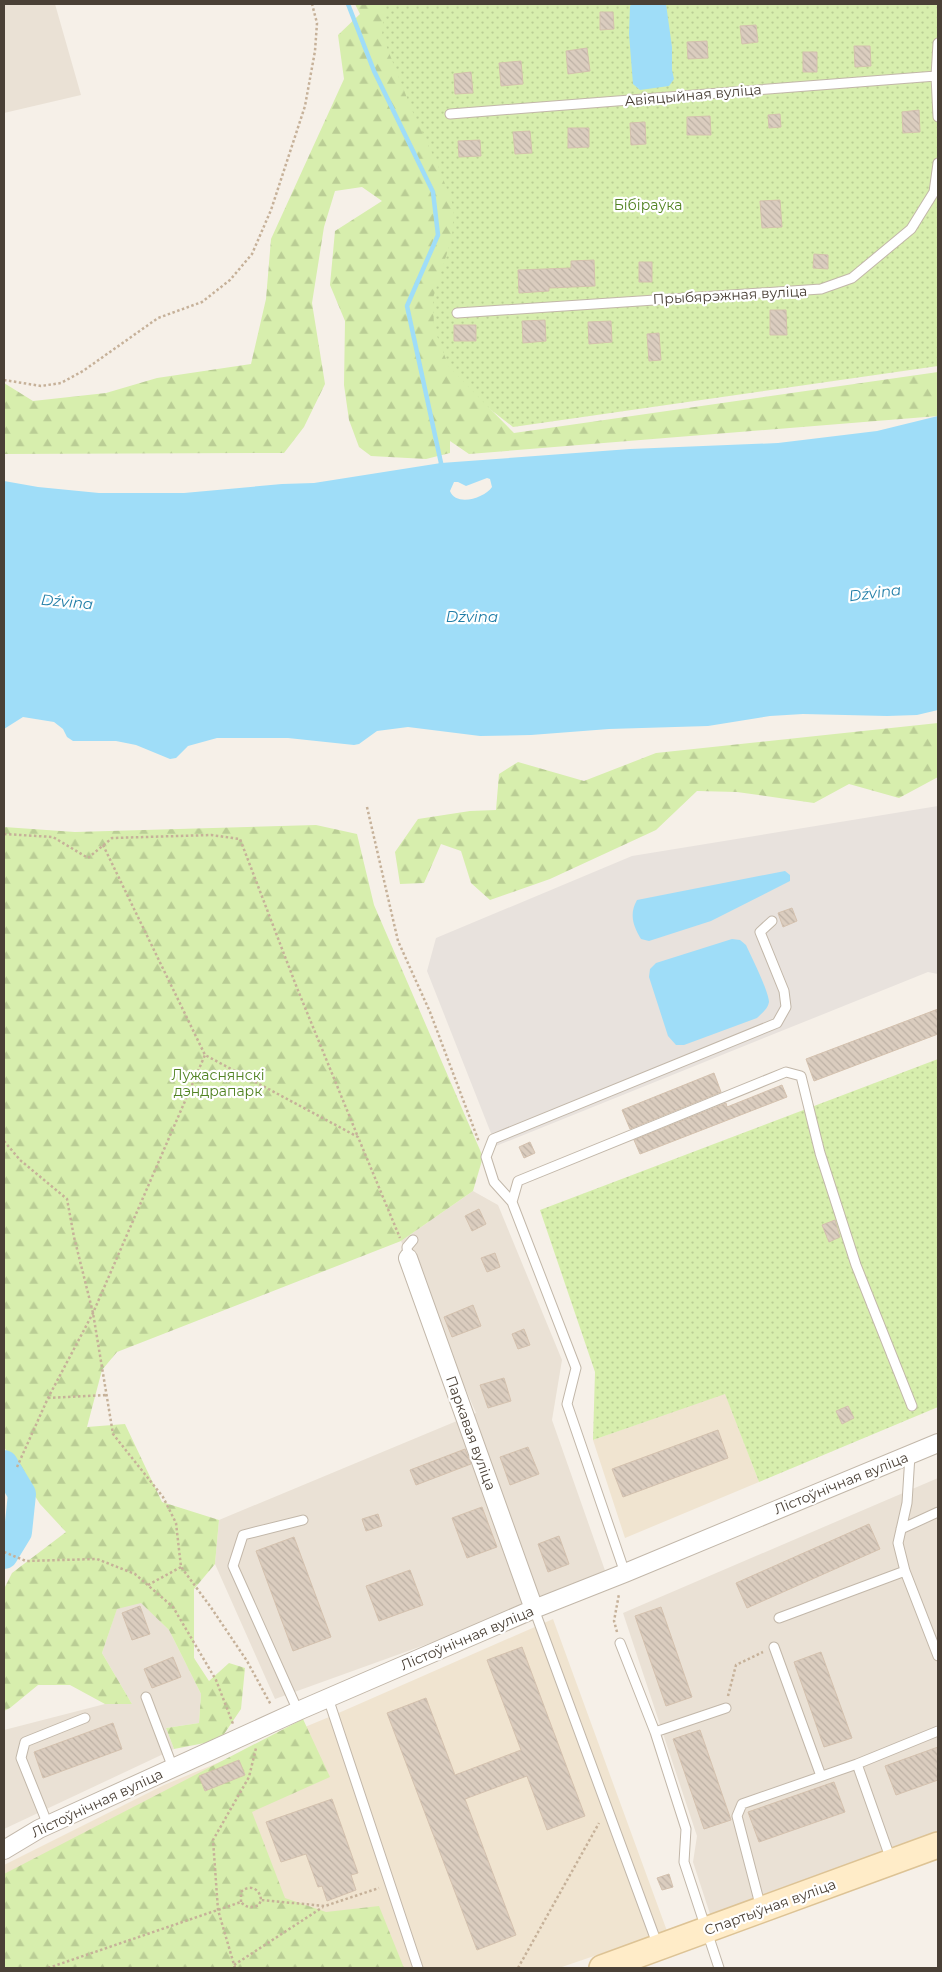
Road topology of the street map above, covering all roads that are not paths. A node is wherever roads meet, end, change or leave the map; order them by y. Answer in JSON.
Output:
{"nodes":[{"id":1,"x":938,"y":43,"type":"edge"},
{"id":2,"x":936,"y":76,"type":"junction"},
{"id":3,"x":450,"y":114,"type":"dead end"},
{"id":4,"x":938,"y":117,"type":"edge"},
{"id":5,"x":938,"y":163,"type":"edge"},
{"id":6,"x":457,"y":313,"type":"dead end"},
{"id":7,"x":772,"y":921,"type":"dead end"},
{"id":8,"x":512,"y":1202,"type":"junction"},
{"id":9,"x":413,"y":1240,"type":"dead end"},
{"id":10,"x":408,"y":1258,"type":"joint"},
{"id":11,"x":912,"y":1406,"type":"dead end"},
{"id":12,"x":938,"y":1443,"type":"edge"},
{"id":13,"x":910,"y":1455,"type":"junction"},
{"id":14,"x":938,"y":1512,"type":"edge"},
{"id":15,"x":303,"y":1520,"type":"dead end"},
{"id":16,"x":901,"y":1529,"type":"junction"},
{"id":17,"x":905,"y":1571,"type":"junction"},
{"id":18,"x":625,"y":1573,"type":"junction"},
{"id":19,"x":534,"y":1609,"type":"junction"},
{"id":20,"x":780,"y":1618,"type":"dead end"},
{"id":21,"x":620,"y":1643,"type":"road end"},
{"id":22,"x":774,"y":1646,"type":"road end"},
{"id":23,"x":938,"y":1656,"type":"edge"},
{"id":24,"x":146,"y":1697,"type":"dead end"},
{"id":25,"x":328,"y":1698,"type":"junction"},
{"id":26,"x":726,"y":1708,"type":"road end"},
{"id":27,"x":298,"y":1711,"type":"junction"},
{"id":28,"x":85,"y":1718,"type":"dead end"},
{"id":29,"x":938,"y":1730,"type":"edge"},
{"id":30,"x":654,"y":1732,"type":"junction"},
{"id":31,"x":857,"y":1764,"type":"junction"},
{"id":32,"x":173,"y":1768,"type":"junction"},
{"id":33,"x":821,"y":1776,"type":"junction"},
{"id":34,"x":48,"y":1825,"type":"junction"},
{"id":35,"x":938,"y":1846,"type":"edge"},
{"id":36,"x":4,"y":1850,"type":"edge"},
{"id":37,"x":892,"y":1862,"type":"junction"},
{"id":38,"x":762,"y":1911,"type":"junction"},
{"id":39,"x":706,"y":1930,"type":"junction"},
{"id":40,"x":658,"y":1947,"type":"junction"},
{"id":41,"x":418,"y":1968,"type":"edge"},
{"id":42,"x":602,"y":1968,"type":"edge"},
{"id":43,"x":719,"y":1968,"type":"edge"}],
"edges":[{"from":1,"to":2,"type":"lane"},
{"from":2,"to":3,"type":"lane","name":"Авіяцыйная вуліца"},
{"from":2,"to":4,"type":"lane"},
{"from":5,"to":6,"type":"lane","name":"Прыбярэжная вуліца"},
{"from":7,"to":8,"type":"lane"},
{"from":8,"to":11,"type":"lane"},
{"from":8,"to":18,"type":"lane"},
{"from":9,"to":10,"type":"lane"},
{"from":10,"to":19,"type":"street","name":"Паркавая вуліца"},
{"from":12,"to":13,"type":"street","name":"Лістоўнічная вуліца"},
{"from":13,"to":16,"type":"lane"},
{"from":13,"to":18,"type":"street","name":"Лістоўнічная вуліца"},
{"from":14,"to":16,"type":"lane"},
{"from":15,"to":27,"type":"lane"},
{"from":16,"to":17,"type":"lane"},
{"from":17,"to":20,"type":"lane"},
{"from":17,"to":23,"type":"lane"},
{"from":18,"to":19,"type":"street","name":"Лістоўнічная вуліца"},
{"from":19,"to":25,"type":"street","name":"Лістоўнічная вуліца"},
{"from":19,"to":40,"type":"lane"},
{"from":21,"to":30,"type":"lane"},
{"from":22,"to":33,"type":"lane"},
{"from":24,"to":32,"type":"lane"},
{"from":25,"to":27,"type":"street","name":"Лістоўнічная вуліца"},
{"from":25,"to":41,"type":"lane"},
{"from":26,"to":30,"type":"lane"},
{"from":27,"to":32,"type":"street","name":"Лістоўнічная вуліца"},
{"from":28,"to":34,"type":"lane"},
{"from":29,"to":31,"type":"lane"},
{"from":30,"to":39,"type":"lane"},
{"from":31,"to":33,"type":"lane"},
{"from":31,"to":37,"type":"lane"},
{"from":32,"to":34,"type":"street","name":"Лістоўнічная вуліца"},
{"from":33,"to":38,"type":"lane"},
{"from":34,"to":36,"type":"street","name":"Лістоўнічная вуліца"},
{"from":35,"to":37,"type":"street","name":"Спартыўная вуліца"},
{"from":37,"to":38,"type":"street","name":"Спартыўная вуліца"},
{"from":38,"to":39,"type":"street","name":"Спартыўная вуліца"},
{"from":39,"to":40,"type":"street","name":"Спартыўная вуліца"},
{"from":39,"to":43,"type":"lane"},
{"from":40,"to":42,"type":"street","name":"Спартыўная вуліца"}]}
